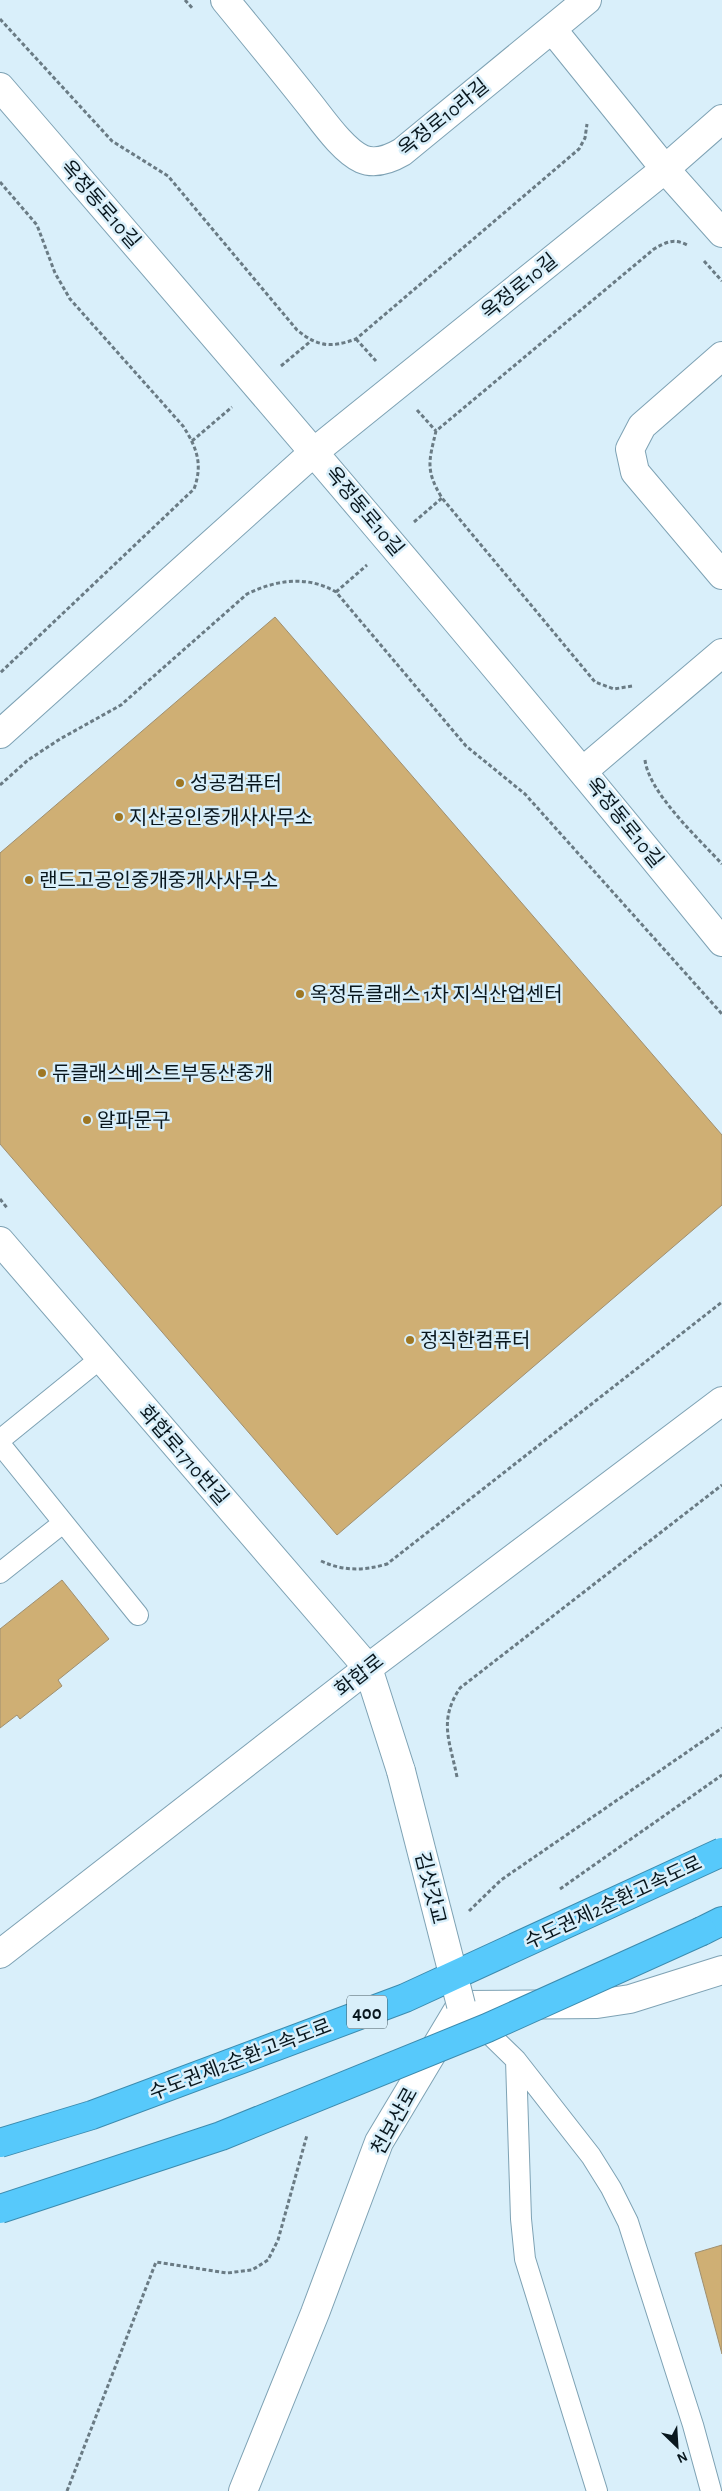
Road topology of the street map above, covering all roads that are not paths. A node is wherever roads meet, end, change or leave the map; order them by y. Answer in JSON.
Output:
{"nodes":[{"id":1,"x":225,"y":0,"type":"edge"},
{"id":2,"x":586,"y":0,"type":"edge"},
{"id":3,"x":552,"y":29,"type":"junction"},
{"id":4,"x":0,"y":87,"type":"edge"},
{"id":5,"x":722,"y":119,"type":"edge"},
{"id":6,"x":665,"y":169,"type":"junction"},
{"id":7,"x":722,"y":233,"type":"edge"},
{"id":8,"x":722,"y":356,"type":"edge"},
{"id":9,"x":314,"y":452,"type":"junction"},
{"id":10,"x":722,"y":575,"type":"edge"},
{"id":11,"x":722,"y":653,"type":"edge"},
{"id":12,"x":0,"y":734,"type":"edge"},
{"id":13,"x":583,"y":771,"type":"junction"},
{"id":14,"x":722,"y":942,"type":"edge"},
{"id":15,"x":0,"y":1242,"type":"edge"},
{"id":16,"x":101,"y":1358,"type":"junction"},
{"id":17,"x":722,"y":1400,"type":"edge"},
{"id":18,"x":0,"y":1442,"type":"edge"},
{"id":19,"x":63,"y":1523,"type":"junction"},
{"id":20,"x":0,"y":1573,"type":"edge"},
{"id":21,"x":138,"y":1615,"type":"dead end"},
{"id":22,"x":368,"y":1668,"type":"junction"},
{"id":23,"x":722,"y":1852,"type":"edge"},
{"id":24,"x":712,"y":1926,"type":"edge"},
{"id":25,"x":0,"y":1954,"type":"edge"},
{"id":26,"x":722,"y":1970,"type":"edge"},
{"id":27,"x":461,"y":2005,"type":"junction"},
{"id":28,"x":516,"y":2060,"type":"junction"},
{"id":29,"x":0,"y":2143,"type":"edge"},
{"id":30,"x":0,"y":2209,"type":"edge"},
{"id":31,"x":243,"y":2491,"type":"edge"},
{"id":32,"x":597,"y":2491,"type":"edge"},
{"id":33,"x":711,"y":2491,"type":"edge"}],
"edges":[{"from":1,"to":3,"type":"street","name":"옥정로10라길"},
{"from":2,"to":3,"type":"street","name":"옥정로10라길"},
{"from":3,"to":6,"type":"street"},
{"from":4,"to":9,"type":"street","name":"옥정동로10길"},
{"from":5,"to":6,"type":"street","name":"옥정로10길"},
{"from":6,"to":7,"type":"street"},
{"from":6,"to":9,"type":"street","name":"옥정로10길"},
{"from":8,"to":10,"type":"street"},
{"from":9,"to":12,"type":"street","name":"옥정로10길"},
{"from":9,"to":13,"type":"street","name":"옥정동로10길"},
{"from":11,"to":13,"type":"street"},
{"from":13,"to":14,"type":"street","name":"옥정동로10길"},
{"from":15,"to":16,"type":"street","name":"화합로1710번길"},
{"from":16,"to":18,"type":"lane"},
{"from":16,"to":22,"type":"street","name":"화합로1710번길"},
{"from":17,"to":22,"type":"street","name":"화합로"},
{"from":18,"to":19,"type":"lane"},
{"from":19,"to":20,"type":"lane"},
{"from":19,"to":21,"type":"lane"},
{"from":22,"to":25,"type":"street","name":"화합로"},
{"from":22,"to":27,"type":"street","name":"김삿갓교","bridge":true},
{"from":23,"to":29,"type":"highway","name":"수도권제2순환고속도로","number":"400","bridge":true},
{"from":24,"to":30,"type":"highway","bridge":true},
{"from":26,"to":27,"type":"street"},
{"from":27,"to":28,"type":"lane"},
{"from":27,"to":31,"type":"street","name":"천보산로"},
{"from":28,"to":32,"type":"lane"},
{"from":28,"to":33,"type":"lane"}]}
